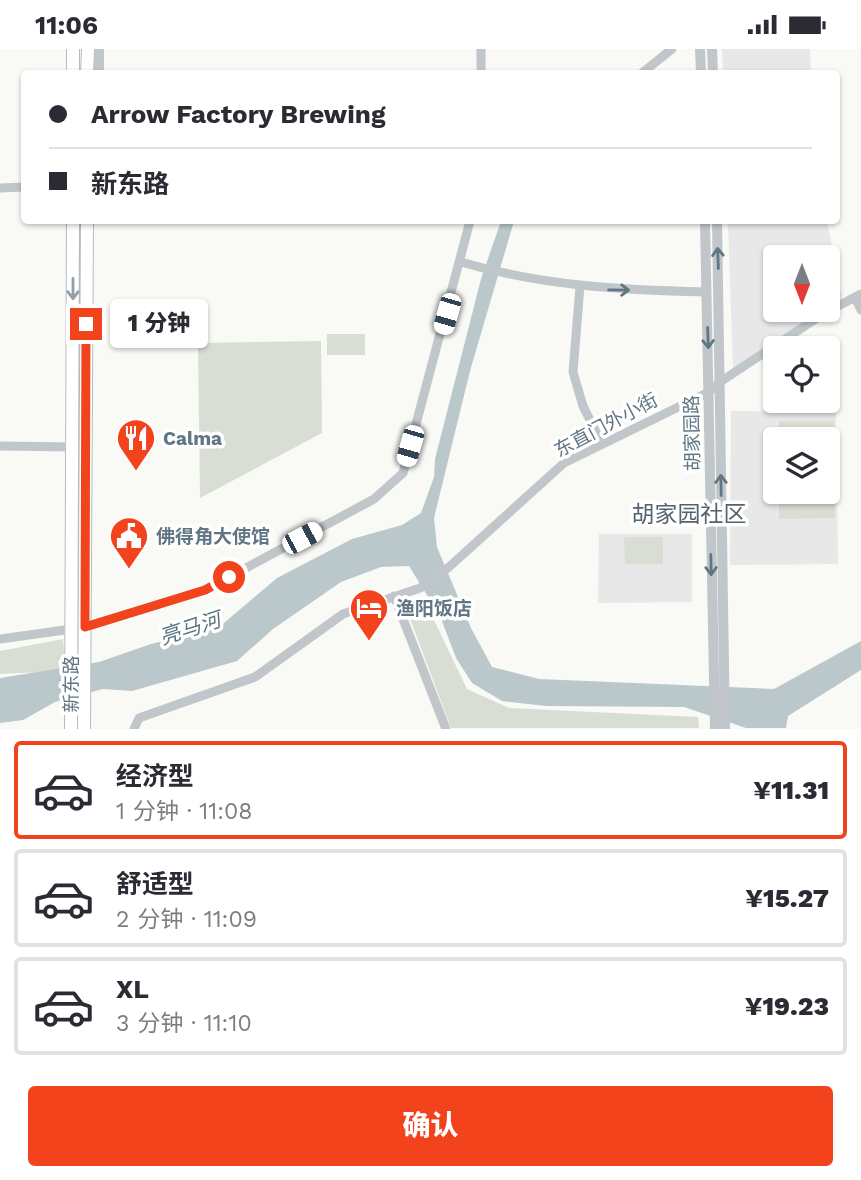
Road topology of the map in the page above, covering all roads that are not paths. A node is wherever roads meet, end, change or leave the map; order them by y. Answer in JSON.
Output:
{"nodes":[{"id":1,"x":74,"y":49,"type":"edge"},
{"id":2,"x":88,"y":49,"type":"edge"},
{"id":3,"x":99,"y":49,"type":"edge"},
{"id":4,"x":481,"y":49,"type":"edge"},
{"id":5,"x":672,"y":49,"type":"edge"},
{"id":6,"x":700,"y":49,"type":"edge"},
{"id":7,"x":712,"y":49,"type":"edge"},
{"id":8,"x":73,"y":70,"type":"edge"},
{"id":9,"x":87,"y":70,"type":"edge"},
{"id":10,"x":99,"y":70,"type":"edge"},
{"id":11,"x":481,"y":70,"type":"edge"},
{"id":12,"x":646,"y":70,"type":"edge"},
{"id":13,"x":701,"y":70,"type":"edge"},
{"id":14,"x":713,"y":70,"type":"edge"},
{"id":15,"x":21,"y":187,"type":"edge"},
{"id":16,"x":0,"y":188,"type":"edge"},
{"id":17,"x":73,"y":224,"type":"edge"},
{"id":18,"x":87,"y":224,"type":"edge"},
{"id":19,"x":469,"y":224,"type":"edge"},
{"id":20,"x":705,"y":224,"type":"edge"},
{"id":21,"x":717,"y":224,"type":"edge"},
{"id":22,"x":461,"y":262,"type":"junction"},
{"id":23,"x":580,"y":286,"type":"junction"},
{"id":24,"x":706,"y":292,"type":"junction"},
{"id":25,"x":858,"y":296,"type":"edge"},
{"id":26,"x":861,"y":310,"type":"edge"},
{"id":27,"x":720,"y":382,"type":"junction"},
{"id":28,"x":709,"y":392,"type":"junction"},
{"id":29,"x":603,"y":444,"type":"junction"},
{"id":30,"x":0,"y":446,"type":"edge"},
{"id":31,"x":74,"y":447,"type":"junction"},
{"id":32,"x":394,"y":596,"type":"junction"},
{"id":33,"x":78,"y":628,"type":"junction"},
{"id":34,"x":0,"y":639,"type":"edge"},
{"id":35,"x":718,"y":676,"type":"junction"},
{"id":36,"x":77,"y":713,"type":"junction"},
{"id":37,"x":71,"y":729,"type":"edge"},
{"id":38,"x":84,"y":729,"type":"edge"},
{"id":39,"x":134,"y":729,"type":"edge"},
{"id":40,"x":446,"y":729,"type":"edge"},
{"id":41,"x":715,"y":729,"type":"edge"},
{"id":42,"x":725,"y":729,"type":"edge"}],
"edges":[{"from":1,"to":8,"type":"main road"},
{"from":2,"to":9,"type":"main road"},
{"from":3,"to":10,"type":"street"},
{"from":4,"to":11,"type":"street"},
{"from":5,"to":12,"type":"street"},
{"from":6,"to":13,"type":"street"},
{"from":7,"to":14,"type":"street"},
{"from":15,"to":16,"type":"street"},
{"from":17,"to":31,"type":"main road","name":"新东路","one_way":true},
{"from":18,"to":33,"type":"main road","name":"新东路"},
{"from":19,"to":22,"type":"street"},
{"from":20,"to":24,"type":"street","name":"胡家园路"},
{"from":27,"to":21,"type":"street","name":"胡家园路","one_way":true},
{"from":22,"to":23,"type":"street"},
{"from":22,"to":33,"type":"street"},
{"from":23,"to":24,"type":"street","one_way":true},
{"from":23,"to":29,"type":"street"},
{"from":24,"to":28,"type":"street","name":"胡家园路","one_way":true},
{"from":25,"to":26,"type":"street"},
{"from":25,"to":27,"type":"street","name":"东直门外小街"},
{"from":27,"to":28,"type":"street","name":"东直门外小街"},
{"from":35,"to":27,"type":"street","name":"胡家园路","one_way":true},
{"from":28,"to":29,"type":"street","name":"东直门外小街"},
{"from":28,"to":35,"type":"street","name":"胡家园路","one_way":true},
{"from":29,"to":32,"type":"street","name":"东直门外小街"},
{"from":30,"to":31,"type":"street"},
{"from":31,"to":33,"type":"main road","name":"新东路"},
{"from":32,"to":39,"type":"street"},
{"from":32,"to":40,"type":"street"},
{"from":33,"to":34,"type":"street"},
{"from":33,"to":36,"type":"main road","name":"新东路"},
{"from":35,"to":41,"type":"street","name":"胡家园路"},
{"from":35,"to":42,"type":"street","name":"胡家园路"},
{"from":36,"to":37,"type":"main road","name":"新东路"},
{"from":36,"to":38,"type":"main road","name":"新东路"}]}
